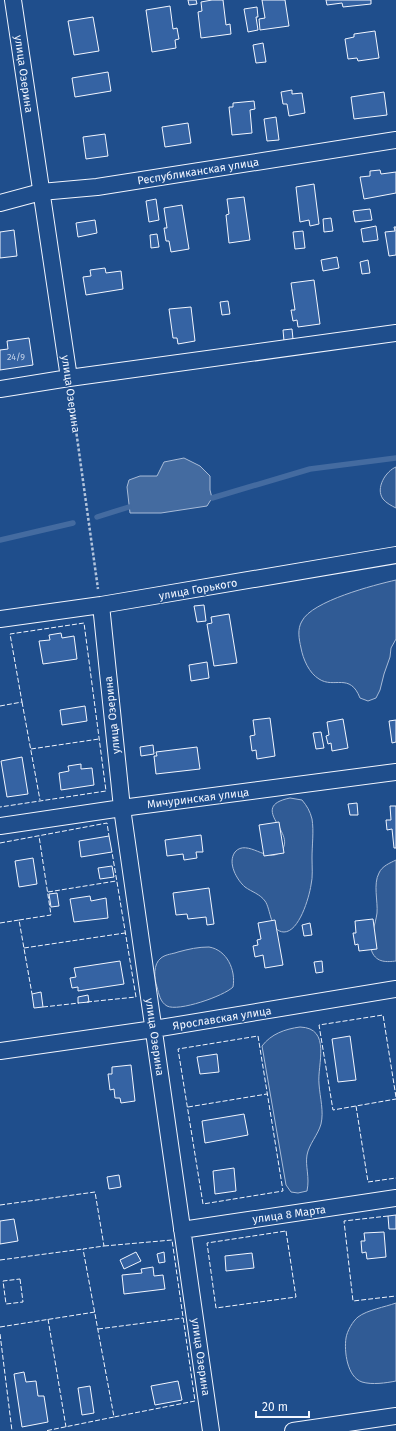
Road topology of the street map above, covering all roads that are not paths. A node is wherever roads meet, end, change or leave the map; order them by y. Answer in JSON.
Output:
{"nodes":[{"id":1,"x":13,"y":0,"type":"edge"},
{"id":2,"x":396,"y":140,"type":"edge"},
{"id":3,"x":41,"y":192,"type":"junction"},
{"id":4,"x":0,"y":203,"type":"edge"},
{"id":5,"x":396,"y":333,"type":"edge"},
{"id":6,"x":69,"y":378,"type":"junction"},
{"id":7,"x":0,"y":389,"type":"edge"},
{"id":8,"x":396,"y":556,"type":"edge"},
{"id":9,"x":100,"y":605,"type":"junction"},
{"id":10,"x":0,"y":619,"type":"edge"},
{"id":11,"x":396,"y":772,"type":"edge"},
{"id":12,"x":122,"y":808,"type":"junction"},
{"id":13,"x":0,"y":826,"type":"edge"},
{"id":14,"x":396,"y":989,"type":"edge"},
{"id":15,"x":154,"y":1029,"type":"junction"},
{"id":16,"x":0,"y":1051,"type":"edge"},
{"id":17,"x":396,"y":1198,"type":"edge"},
{"id":18,"x":182,"y":1230,"type":"junction"},
{"id":19,"x":396,"y":1416,"type":"edge"},
{"id":20,"x":211,"y":1431,"type":"edge"},
{"id":21,"x":293,"y":1431,"type":"edge"}],
"edges":[{"from":1,"to":3,"type":"street","name":"улица Озерина"},
{"from":2,"to":3,"type":"street","name":"Республиканская улица"},
{"from":3,"to":4,"type":"street","name":"Республиканская улица"},
{"from":3,"to":6,"type":"street","name":"улица Озерина"},
{"from":5,"to":6,"type":"street"},
{"from":6,"to":7,"type":"street"},
{"from":8,"to":9,"type":"street","name":"улица Горького"},
{"from":9,"to":10,"type":"street","name":"улица Горького"},
{"from":9,"to":12,"type":"street","name":"улица Озерина"},
{"from":11,"to":12,"type":"street","name":"Мичуринская улица"},
{"from":12,"to":13,"type":"street","name":"Мичуринская улица"},
{"from":12,"to":15,"type":"street","name":"улица Озерина"},
{"from":14,"to":15,"type":"street","name":"Ярославская улица"},
{"from":15,"to":16,"type":"street","name":"Ярославская улица"},
{"from":15,"to":18,"type":"street","name":"улица Озерина"},
{"from":17,"to":18,"type":"street","name":"улица 8 Марта"},
{"from":18,"to":20,"type":"street","name":"улица Озерина"},
{"from":19,"to":21,"type":"street"}]}
